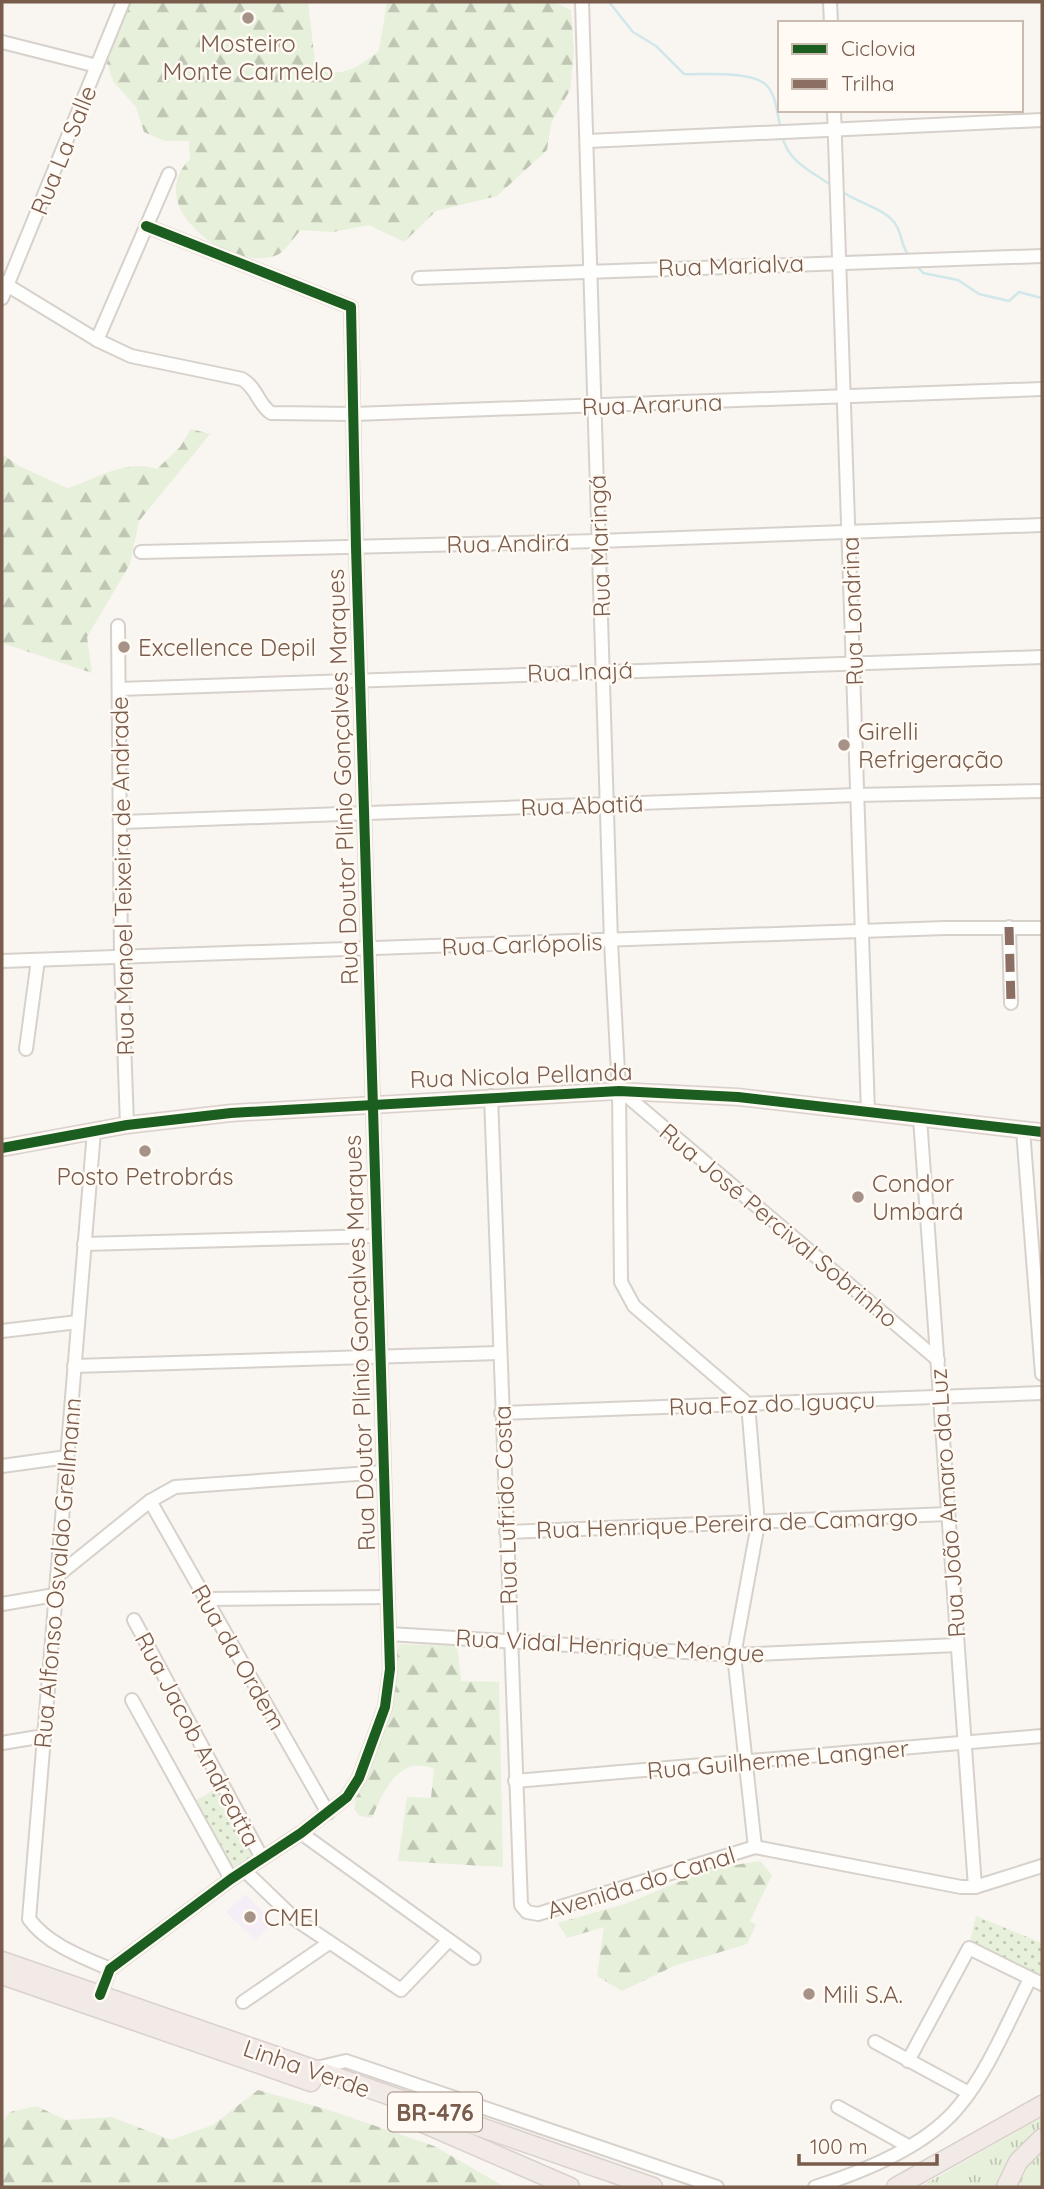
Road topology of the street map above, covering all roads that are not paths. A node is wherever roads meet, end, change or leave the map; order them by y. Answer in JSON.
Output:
{"nodes":[{"id":1,"x":123,"y":2,"type":"edge"},
{"id":2,"x":582,"y":2,"type":"edge"},
{"id":3,"x":830,"y":2,"type":"edge"},
{"id":4,"x":831,"y":21,"type":"edge"},
{"id":5,"x":2,"y":42,"type":"edge"},
{"id":6,"x":97,"y":66,"type":"junction"},
{"id":7,"x":834,"y":112,"type":"edge"},
{"id":8,"x":1042,"y":120,"type":"edge"},
{"id":9,"x":834,"y":128,"type":"junction"},
{"id":10,"x":587,"y":141,"type":"junction"},
{"id":11,"x":169,"y":174,"type":"dead end"},
{"id":12,"x":146,"y":226,"type":"junction"},
{"id":13,"x":1042,"y":256,"type":"edge"},
{"id":14,"x":839,"y":261,"type":"junction"},
{"id":15,"x":592,"y":271,"type":"junction"},
{"id":16,"x":419,"y":278,"type":"dead end"},
{"id":17,"x":3,"y":289,"type":"edge"},
{"id":18,"x":97,"y":340,"type":"junction"},
{"id":19,"x":1042,"y":389,"type":"edge"},
{"id":20,"x":846,"y":397,"type":"junction"},
{"id":21,"x":594,"y":406,"type":"junction"},
{"id":22,"x":355,"y":414,"type":"junction"},
{"id":23,"x":1042,"y":525,"type":"edge"},
{"id":24,"x":849,"y":530,"type":"junction"},
{"id":25,"x":598,"y":541,"type":"junction"},
{"id":26,"x":356,"y":547,"type":"junction"},
{"id":27,"x":141,"y":552,"type":"dead end"},
{"id":28,"x":118,"y":626,"type":"dead end"},
{"id":29,"x":1042,"y":657,"type":"edge"},
{"id":30,"x":853,"y":662,"type":"junction"},
{"id":31,"x":602,"y":671,"type":"junction"},
{"id":32,"x":362,"y":679,"type":"junction"},
{"id":33,"x":119,"y":689,"type":"junction"},
{"id":34,"x":1042,"y":791,"type":"edge"},
{"id":35,"x":857,"y":795,"type":"junction"},
{"id":36,"x":606,"y":804,"type":"junction"},
{"id":37,"x":365,"y":813,"type":"junction"},
{"id":38,"x":122,"y":822,"type":"junction"},
{"id":39,"x":1009,"y":928,"type":"junction"},
{"id":40,"x":1042,"y":928,"type":"edge"},
{"id":41,"x":861,"y":931,"type":"junction"},
{"id":42,"x":611,"y":942,"type":"junction"},
{"id":43,"x":369,"y":949,"type":"junction"},
{"id":44,"x":121,"y":957,"type":"junction"},
{"id":45,"x":38,"y":960,"type":"junction"},
{"id":46,"x":2,"y":961,"type":"edge"},
{"id":47,"x":1011,"y":1003,"type":"dead end"},
{"id":48,"x":26,"y":1049,"type":"dead end"},
{"id":49,"x":620,"y":1091,"type":"junction"},
{"id":50,"x":491,"y":1096,"type":"junction"},
{"id":51,"x":373,"y":1103,"type":"junction"},
{"id":52,"x":868,"y":1112,"type":"junction"},
{"id":53,"x":920,"y":1118,"type":"junction"},
{"id":54,"x":127,"y":1125,"type":"junction"},
{"id":55,"x":1023,"y":1129,"type":"junction"},
{"id":56,"x":94,"y":1131,"type":"junction"},
{"id":57,"x":1042,"y":1132,"type":"edge"},
{"id":58,"x":2,"y":1147,"type":"edge"},
{"id":59,"x":377,"y":1236,"type":"junction"},
{"id":60,"x":84,"y":1244,"type":"junction"},
{"id":61,"x":78,"y":1322,"type":"junction"},
{"id":62,"x":2,"y":1331,"type":"edge"},
{"id":63,"x":499,"y":1353,"type":"junction"},
{"id":64,"x":380,"y":1354,"type":"junction"},
{"id":65,"x":938,"y":1360,"type":"junction"},
{"id":66,"x":74,"y":1366,"type":"junction"},
{"id":67,"x":1042,"y":1374,"type":"edge"},
{"id":68,"x":1042,"y":1394,"type":"edge"},
{"id":69,"x":941,"y":1397,"type":"junction"},
{"id":70,"x":747,"y":1404,"type":"junction"},
{"id":71,"x":501,"y":1413,"type":"junction"},
{"id":72,"x":67,"y":1457,"type":"junction"},
{"id":73,"x":2,"y":1466,"type":"edge"},
{"id":74,"x":384,"y":1472,"type":"junction"},
{"id":75,"x":150,"y":1501,"type":"junction"},
{"id":76,"x":948,"y":1514,"type":"junction"},
{"id":77,"x":758,"y":1524,"type":"junction"},
{"id":78,"x":506,"y":1532,"type":"junction"},
{"id":79,"x":57,"y":1576,"type":"junction"},
{"id":80,"x":55,"y":1595,"type":"junction"},
{"id":81,"x":388,"y":1597,"type":"junction"},
{"id":82,"x":206,"y":1599,"type":"junction"},
{"id":83,"x":2,"y":1604,"type":"edge"},
{"id":84,"x":134,"y":1620,"type":"dead end"},
{"id":85,"x":389,"y":1634,"type":"junction"},
{"id":86,"x":510,"y":1639,"type":"junction"},
{"id":87,"x":957,"y":1645,"type":"junction"},
{"id":88,"x":734,"y":1655,"type":"junction"},
{"id":89,"x":132,"y":1700,"type":"dead end"},
{"id":90,"x":44,"y":1736,"type":"junction"},
{"id":91,"x":1042,"y":1736,"type":"edge"},
{"id":92,"x":2,"y":1742,"type":"edge"},
{"id":93,"x":966,"y":1743,"type":"junction"},
{"id":94,"x":746,"y":1761,"type":"junction"},
{"id":95,"x":514,"y":1781,"type":"junction"},
{"id":96,"x":328,"y":1813,"type":"junction"},
{"id":97,"x":301,"y":1833,"type":"junction"},
{"id":98,"x":755,"y":1847,"type":"junction"},
{"id":99,"x":262,"y":1858,"type":"junction"},
{"id":100,"x":1042,"y":1866,"type":"edge"},
{"id":101,"x":244,"y":1870,"type":"junction"},
{"id":102,"x":231,"y":1880,"type":"junction"},
{"id":103,"x":975,"y":1887,"type":"junction"},
{"id":104,"x":527,"y":1912,"type":"joint"},
{"id":105,"x":448,"y":1941,"type":"junction"},
{"id":106,"x":328,"y":1943,"type":"junction"},
{"id":107,"x":474,"y":1958,"type":"dead end"},
{"id":108,"x":2,"y":1961,"type":"edge"},
{"id":109,"x":110,"y":1969,"type":"junction"},
{"id":110,"x":2,"y":1975,"type":"edge"},
{"id":111,"x":1036,"y":1981,"type":"edge"},
{"id":112,"x":100,"y":1995,"type":"junction"},
{"id":113,"x":243,"y":2002,"type":"dead end"},
{"id":114,"x":875,"y":2042,"type":"dead end"},
{"id":115,"x":908,"y":2061,"type":"junction"},
{"id":116,"x":310,"y":2069,"type":"junction"},
{"id":117,"x":969,"y":2093,"type":"junction"},
{"id":118,"x":1042,"y":2105,"type":"edge"},
{"id":119,"x":838,"y":2106,"type":"dead end"},
{"id":120,"x":1042,"y":2138,"type":"edge"},
{"id":121,"x":908,"y":2146,"type":"junction"},
{"id":122,"x":492,"y":2156,"type":"junction"},
{"id":123,"x":544,"y":2187,"type":"edge"},
{"id":124,"x":570,"y":2187,"type":"edge"},
{"id":125,"x":653,"y":2187,"type":"edge"},
{"id":126,"x":717,"y":2187,"type":"edge"},
{"id":127,"x":815,"y":2187,"type":"edge"},
{"id":128,"x":896,"y":2187,"type":"edge"},
{"id":129,"x":1006,"y":2187,"type":"edge"}],
"edges":[{"from":1,"to":6,"type":"street","name":"Rua La Salle"},
{"from":2,"to":10,"type":"street","name":"Rua Maringá"},
{"from":3,"to":4,"type":"street"},
{"from":5,"to":6,"type":"street"},
{"from":6,"to":17,"type":"street","name":"Rua La Salle"},
{"from":7,"to":9,"type":"street","name":"Rua Londrina"},
{"from":8,"to":9,"type":"street"},
{"from":9,"to":10,"type":"street"},
{"from":9,"to":14,"type":"street","name":"Rua Londrina"},
{"from":10,"to":15,"type":"street","name":"Rua Maringá"},
{"from":11,"to":12,"type":"street"},
{"from":12,"to":18,"type":"street"},
{"from":12,"to":22,"type":"street","name":"Rua Doutor Plínio Gonçalves Marques"},
{"from":13,"to":14,"type":"street","name":"Rua Marialva"},
{"from":14,"to":15,"type":"street","name":"Rua Marialva"},
{"from":14,"to":20,"type":"street","name":"Rua Londrina"},
{"from":15,"to":16,"type":"street","name":"Rua Marialva"},
{"from":15,"to":21,"type":"street","name":"Rua Maringá"},
{"from":17,"to":18,"type":"street"},
{"from":18,"to":22,"type":"street","name":"Rua Araruna"},
{"from":19,"to":20,"type":"street","name":"Rua Araruna"},
{"from":20,"to":21,"type":"street","name":"Rua Araruna"},
{"from":20,"to":24,"type":"street","name":"Rua Londrina"},
{"from":21,"to":22,"type":"street","name":"Rua Araruna"},
{"from":21,"to":25,"type":"street","name":"Rua Maringá"},
{"from":22,"to":26,"type":"street","name":"Rua Doutor Plínio Gonçalves Marques"},
{"from":23,"to":24,"type":"street","name":"Rua Andirá"},
{"from":24,"to":25,"type":"street","name":"Rua Andirá"},
{"from":24,"to":30,"type":"street","name":"Rua Londrina"},
{"from":25,"to":26,"type":"street","name":"Rua Andirá"},
{"from":25,"to":31,"type":"street","name":"Rua Maringá"},
{"from":26,"to":27,"type":"street","name":"Rua Andirá"},
{"from":26,"to":32,"type":"street","name":"Rua Doutor Plínio Gonçalves Marques"},
{"from":28,"to":33,"type":"street","name":"Rua Manoel Teixeira de Andrade"},
{"from":29,"to":30,"type":"street","name":"Rua Inajá"},
{"from":30,"to":31,"type":"street","name":"Rua Inajá"},
{"from":30,"to":35,"type":"street","name":"Rua Londrina"},
{"from":31,"to":32,"type":"street","name":"Rua Inajá"},
{"from":31,"to":36,"type":"street","name":"Rua Maringá"},
{"from":32,"to":33,"type":"street","name":"Rua Inajá"},
{"from":32,"to":37,"type":"street","name":"Rua Doutor Plínio Gonçalves Marques"},
{"from":33,"to":38,"type":"street","name":"Rua Manoel Teixeira de Andrade"},
{"from":34,"to":35,"type":"street","name":"Rua Abatiá"},
{"from":35,"to":36,"type":"street","name":"Rua Abatiá"},
{"from":35,"to":41,"type":"street","name":"Rua Londrina"},
{"from":36,"to":37,"type":"street","name":"Rua Abatiá"},
{"from":36,"to":42,"type":"street","name":"Rua Maringá"},
{"from":37,"to":38,"type":"street","name":"Rua Abatiá"},
{"from":37,"to":43,"type":"street","name":"Rua Doutor Plínio Gonçalves Marques"},
{"from":38,"to":44,"type":"street","name":"Rua Manoel Teixeira de Andrade"},
{"from":39,"to":40,"type":"street","name":"Rua Carlópolis"},
{"from":39,"to":41,"type":"street","name":"Rua Carlópolis"},
{"from":39,"to":47,"type":"street"},
{"from":41,"to":42,"type":"street","name":"Rua Carlópolis"},
{"from":41,"to":52,"type":"street","name":"Rua Londrina"},
{"from":42,"to":43,"type":"street","name":"Rua Carlópolis"},
{"from":42,"to":49,"type":"street","name":"Rua Maringá"},
{"from":43,"to":44,"type":"street","name":"Rua Carlópolis"},
{"from":43,"to":51,"type":"street","name":"Rua Doutor Plínio Gonçalves Marques"},
{"from":44,"to":45,"type":"street","name":"Rua Carlópolis"},
{"from":44,"to":54,"type":"street","name":"Rua Manoel Teixeira de Andrade"},
{"from":45,"to":46,"type":"street","name":"Rua Carlópolis"},
{"from":45,"to":48,"type":"street"},
{"from":49,"to":50,"type":"main road","name":"Rua Nicola Pellanda"},
{"from":49,"to":52,"type":"main road","name":"Rua Nicola Pellanda"},
{"from":49,"to":65,"type":"street","name":"Rua José Percival Sobrinho"},
{"from":49,"to":70,"type":"street","name":"Rua Maringá"},
{"from":50,"to":51,"type":"main road","name":"Rua Nicola Pellanda"},
{"from":50,"to":63,"type":"street","name":"Rua Lufrido Costa"},
{"from":51,"to":54,"type":"main road","name":"Rua Nicola Pellanda"},
{"from":51,"to":59,"type":"street","name":"Rua Doutor Plínio Gonçalves Marques"},
{"from":52,"to":53,"type":"main road","name":"Rua Nicola Pellanda"},
{"from":53,"to":55,"type":"main road","name":"Rua Nicola Pellanda"},
{"from":53,"to":65,"type":"street","name":"Rua João Amaro da Luz"},
{"from":54,"to":56,"type":"main road","name":"Rua Nicola Pellanda"},
{"from":55,"to":57,"type":"main road","name":"Rua Nicola Pellanda"},
{"from":55,"to":67,"type":"street"},
{"from":56,"to":58,"type":"main road","name":"Rua Nicola Pellanda"},
{"from":56,"to":60,"type":"street","name":"Rua Alfonso Osvaldo Grellmann"},
{"from":59,"to":60,"type":"street"},
{"from":59,"to":64,"type":"street","name":"Rua Doutor Plínio Gonçalves Marques"},
{"from":60,"to":61,"type":"street","name":"Rua Alfonso Osvaldo Grellmann"},
{"from":61,"to":62,"type":"street"},
{"from":61,"to":66,"type":"street","name":"Rua Alfonso Osvaldo Grellmann"},
{"from":63,"to":64,"type":"street"},
{"from":63,"to":71,"type":"street","name":"Rua Lufrido Costa"},
{"from":64,"to":66,"type":"street"},
{"from":64,"to":74,"type":"street","name":"Rua Doutor Plínio Gonçalves Marques"},
{"from":65,"to":69,"type":"street","name":"Rua João Amaro da Luz"},
{"from":66,"to":72,"type":"street","name":"Rua Alfonso Osvaldo Grellmann"},
{"from":68,"to":69,"type":"street","name":"Rua Foz do Iguaçu"},
{"from":69,"to":70,"type":"street","name":"Rua Foz do Iguaçu"},
{"from":69,"to":76,"type":"street","name":"Rua João Amaro da Luz"},
{"from":70,"to":71,"type":"street","name":"Rua Foz do Iguaçu"},
{"from":70,"to":77,"type":"street"},
{"from":71,"to":78,"type":"street","name":"Rua Lufrido Costa"},
{"from":72,"to":73,"type":"street"},
{"from":72,"to":79,"type":"street","name":"Rua Alfonso Osvaldo Grellmann"},
{"from":74,"to":75,"type":"street"},
{"from":74,"to":81,"type":"street","name":"Rua Doutor Plínio Gonçalves Marques"},
{"from":75,"to":79,"type":"street"},
{"from":75,"to":82,"type":"street","name":"Rua da Ordem"},
{"from":76,"to":77,"type":"street","name":"Rua Henrique Pereira de Camargo"},
{"from":76,"to":87,"type":"street","name":"Rua João Amaro da Luz"},
{"from":77,"to":78,"type":"street","name":"Rua Henrique Pereira de Camargo"},
{"from":77,"to":88,"type":"street"},
{"from":78,"to":86,"type":"street","name":"Rua Lufrido Costa"},
{"from":79,"to":80,"type":"street","name":"Rua Alfonso Osvaldo Grellmann"},
{"from":80,"to":83,"type":"street"},
{"from":80,"to":90,"type":"street","name":"Rua Alfonso Osvaldo Grellmann"},
{"from":81,"to":82,"type":"street"},
{"from":81,"to":85,"type":"street","name":"Rua Doutor Plínio Gonçalves Marques"},
{"from":82,"to":96,"type":"street","name":"Rua da Ordem"},
{"from":84,"to":99,"type":"street","name":"Rua Jacob Andreatta"},
{"from":85,"to":86,"type":"street","name":"Rua Vidal Henrique Mengue"},
{"from":85,"to":96,"type":"street","name":"Rua Doutor Plínio Gonçalves Marques"},
{"from":86,"to":88,"type":"street","name":"Rua Vidal Henrique Mengue"},
{"from":86,"to":95,"type":"street","name":"Rua Lufrido Costa"},
{"from":87,"to":88,"type":"street","name":"Rua Vidal Henrique Mengue"},
{"from":87,"to":93,"type":"street","name":"Rua João Amaro da Luz"},
{"from":88,"to":94,"type":"street"},
{"from":89,"to":102,"type":"street"},
{"from":90,"to":92,"type":"street"},
{"from":90,"to":109,"type":"street","name":"Rua Alfonso Osvaldo Grellmann"},
{"from":91,"to":93,"type":"street","name":"Rua Guilherme Langner"},
{"from":93,"to":94,"type":"street","name":"Rua Guilherme Langner"},
{"from":93,"to":103,"type":"street","name":"Rua João Amaro da Luz"},
{"from":94,"to":95,"type":"street","name":"Rua Guilherme Langner"},
{"from":94,"to":98,"type":"street"},
{"from":95,"to":104,"type":"street","name":"Rua Lufrido Costa"},
{"from":96,"to":97,"type":"street","name":"Rua Doutor Plínio Gonçalves Marques"},
{"from":97,"to":99,"type":"street","name":"Rua Doutor Plínio Gonçalves Marques"},
{"from":97,"to":105,"type":"street"},
{"from":98,"to":103,"type":"street"},
{"from":98,"to":104,"type":"street","name":"Avenida do Canal"},
{"from":99,"to":101,"type":"street","name":"Rua Doutor Plínio Gonçalves Marques"},
{"from":100,"to":103,"type":"street"},
{"from":101,"to":102,"type":"street","name":"Rua Doutor Plínio Gonçalves Marques"},
{"from":101,"to":106,"type":"street"},
{"from":102,"to":109,"type":"street","name":"Rua Doutor Plínio Gonçalves Marques"},
{"from":105,"to":106,"type":"street"},
{"from":105,"to":107,"type":"street"},
{"from":106,"to":113,"type":"street"},
{"from":108,"to":112,"type":"highway","name":"Linha Verde","number":"BR-476"},
{"from":109,"to":112,"type":"street"},
{"from":110,"to":122,"type":"highway","name":"Linha Verde","number":"BR-476"},
{"from":111,"to":115,"type":"street"},
{"from":111,"to":117,"type":"street"},
{"from":112,"to":116,"type":"highway","name":"Linha Verde","number":"BR-476"},
{"from":114,"to":115,"type":"street"},
{"from":115,"to":117,"type":"street"},
{"from":116,"to":125,"type":"highway","name":"Linha Verde","number":"BR-476"},
{"from":116,"to":126,"type":"street"},
{"from":117,"to":121,"type":"street"},
{"from":118,"to":128,"type":"highway"},
{"from":119,"to":121,"type":"street"},
{"from":120,"to":129,"type":"highway"},
{"from":121,"to":127,"type":"street"},
{"from":122,"to":123,"type":"highway"},
{"from":122,"to":124,"type":"highway","name":"Linha Verde"}]}
